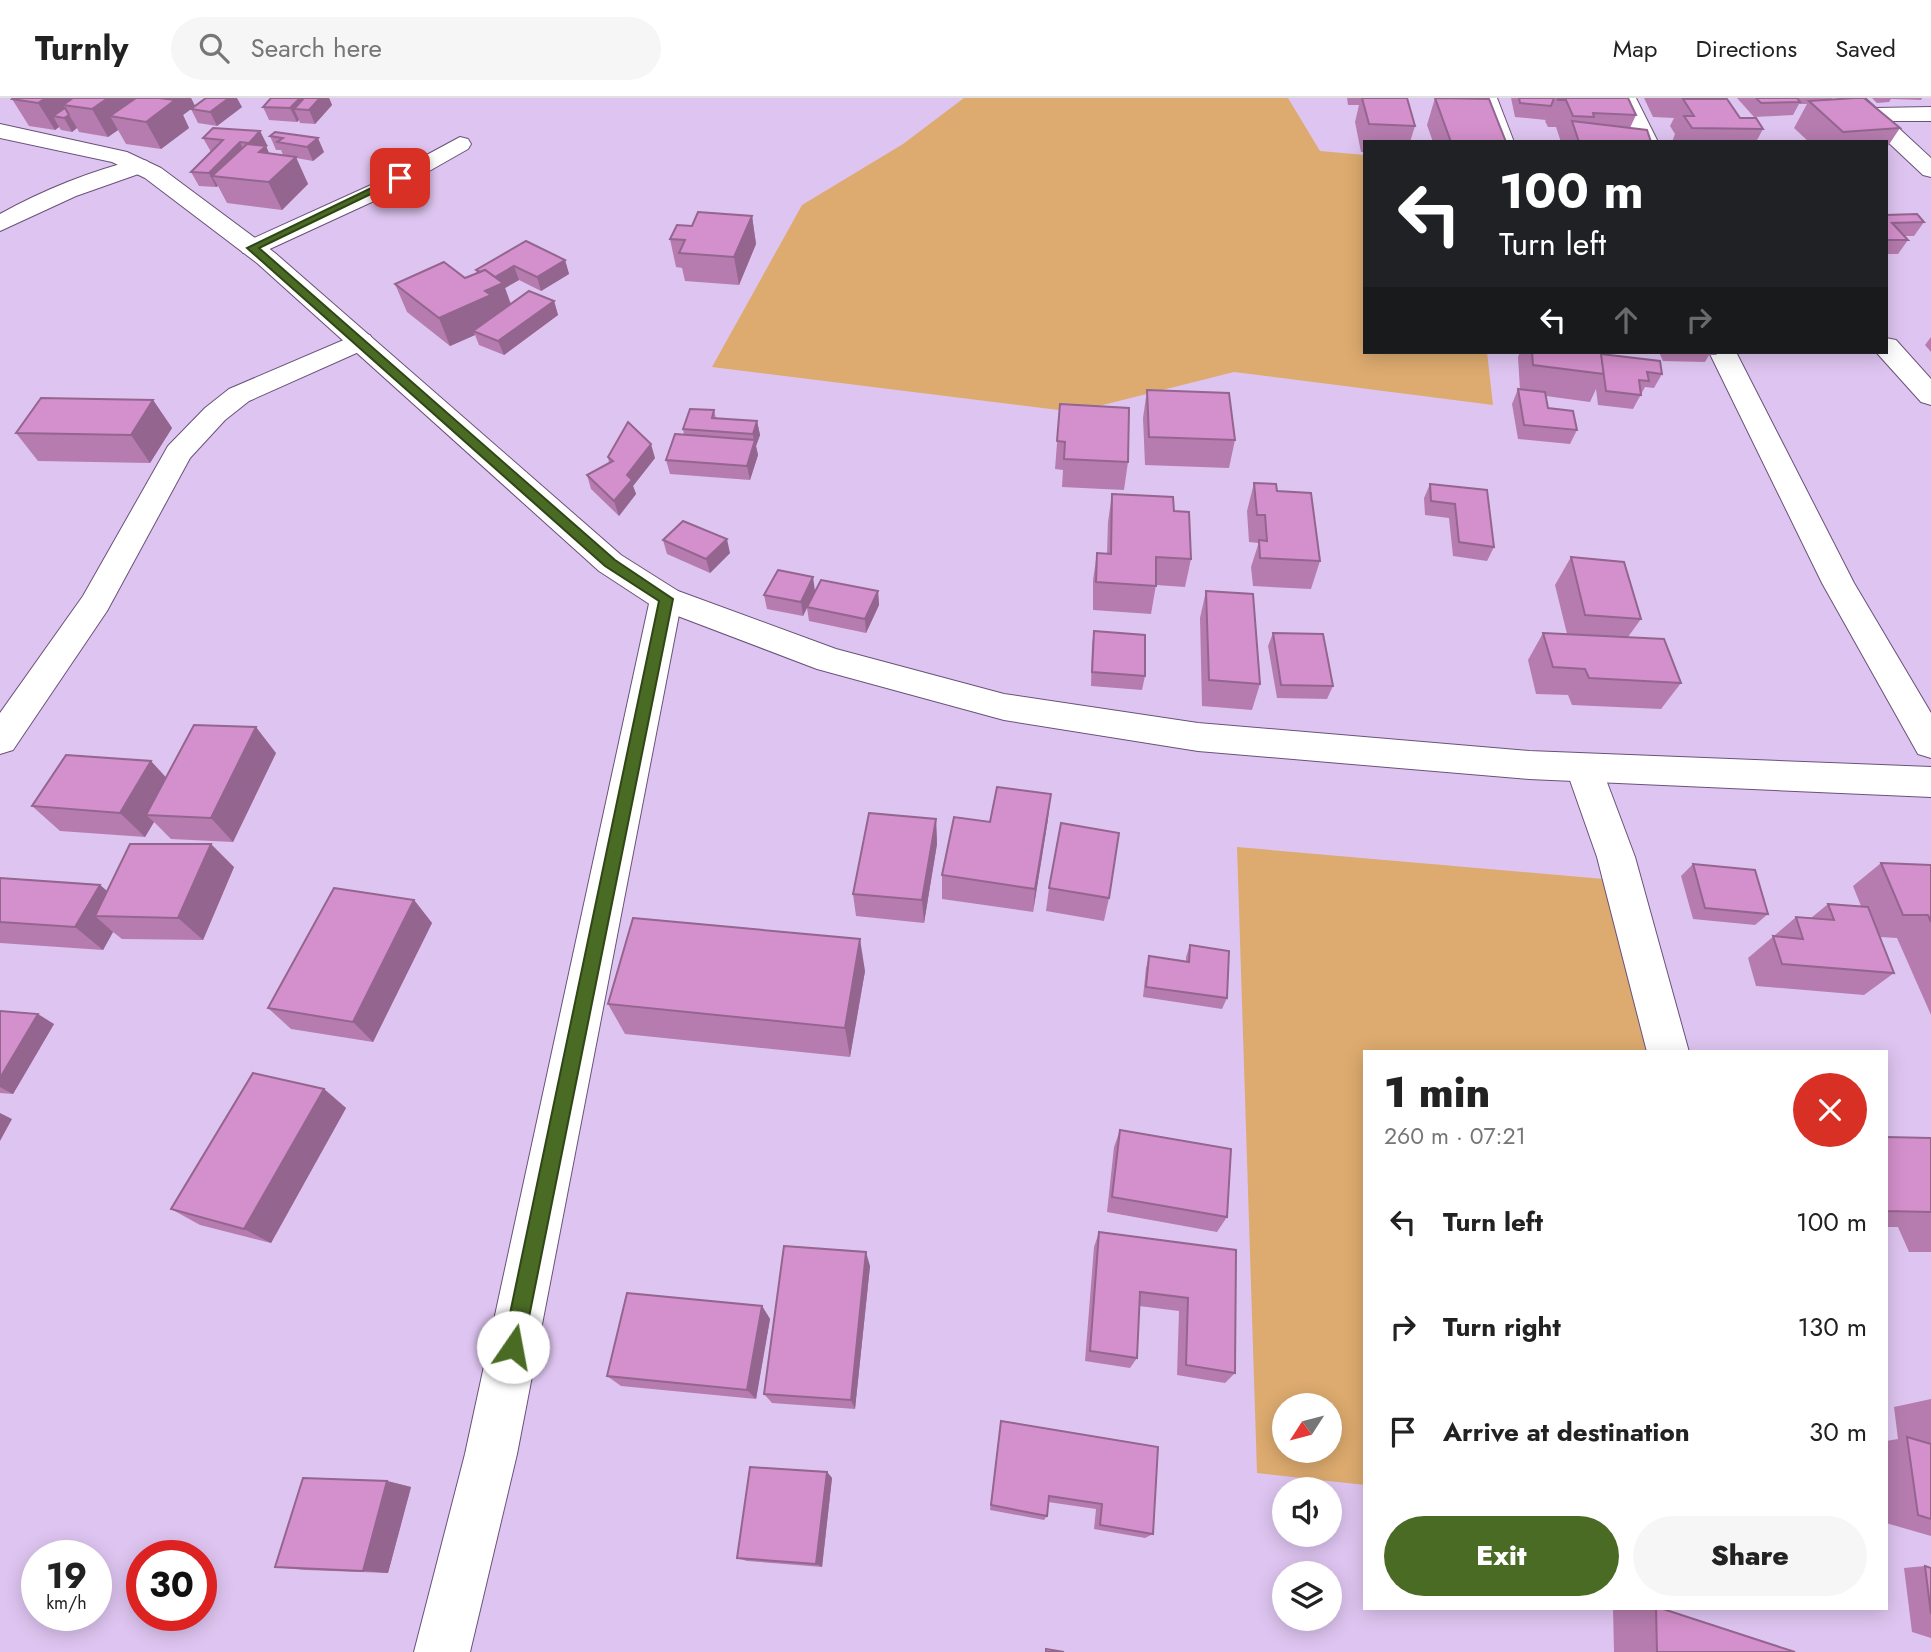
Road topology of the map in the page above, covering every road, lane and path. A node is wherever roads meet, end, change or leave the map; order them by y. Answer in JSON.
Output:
{"nodes":[{"id":1,"x":1486,"y":98,"type":"edge"},
{"id":2,"x":1625,"y":98,"type":"edge"},
{"id":3,"x":1852,"y":98,"type":"edge"},
{"id":4,"x":1931,"y":114,"type":"edge"},
{"id":5,"x":1871,"y":115,"type":"junction"},
{"id":6,"x":0,"y":131,"type":"edge"},
{"id":7,"x":1502,"y":140,"type":"edge"},
{"id":8,"x":1646,"y":140,"type":"edge"},
{"id":9,"x":460,"y":144,"type":"dead end"},
{"id":10,"x":139,"y":166,"type":"junction"},
{"id":11,"x":1931,"y":170,"type":"edge"},
{"id":12,"x":0,"y":224,"type":"edge"},
{"id":13,"x":252,"y":248,"type":"junction"},
{"id":14,"x":360,"y":341,"type":"junction"},
{"id":15,"x":1888,"y":348,"type":"edge"},
{"id":16,"x":1723,"y":354,"type":"edge"},
{"id":17,"x":1931,"y":396,"type":"edge"},
{"id":18,"x":666,"y":599,"type":"junction"},
{"id":19,"x":0,"y":740,"type":"edge"},
{"id":20,"x":1931,"y":744,"type":"edge"},
{"id":21,"x":1584,"y":769,"type":"junction"},
{"id":22,"x":1931,"y":782,"type":"edge"},
{"id":23,"x":1667,"y":1050,"type":"edge"},
{"id":24,"x":442,"y":1652,"type":"edge"}],
"edges":[{"from":1,"to":7,"type":"street"},
{"from":2,"to":8,"type":"street"},
{"from":3,"to":5,"type":"street"},
{"from":4,"to":5,"type":"street"},
{"from":5,"to":11,"type":"street"},
{"from":6,"to":10,"type":"street"},
{"from":9,"to":13,"type":"street"},
{"from":10,"to":12,"type":"street"},
{"from":10,"to":13,"type":"street"},
{"from":13,"to":14,"type":"street"},
{"from":14,"to":18,"type":"street"},
{"from":14,"to":19,"type":"street"},
{"from":15,"to":17,"type":"street"},
{"from":16,"to":20,"type":"street"},
{"from":18,"to":21,"type":"street"},
{"from":18,"to":24,"type":"street"},
{"from":21,"to":22,"type":"street"},
{"from":21,"to":23,"type":"street"}]}
